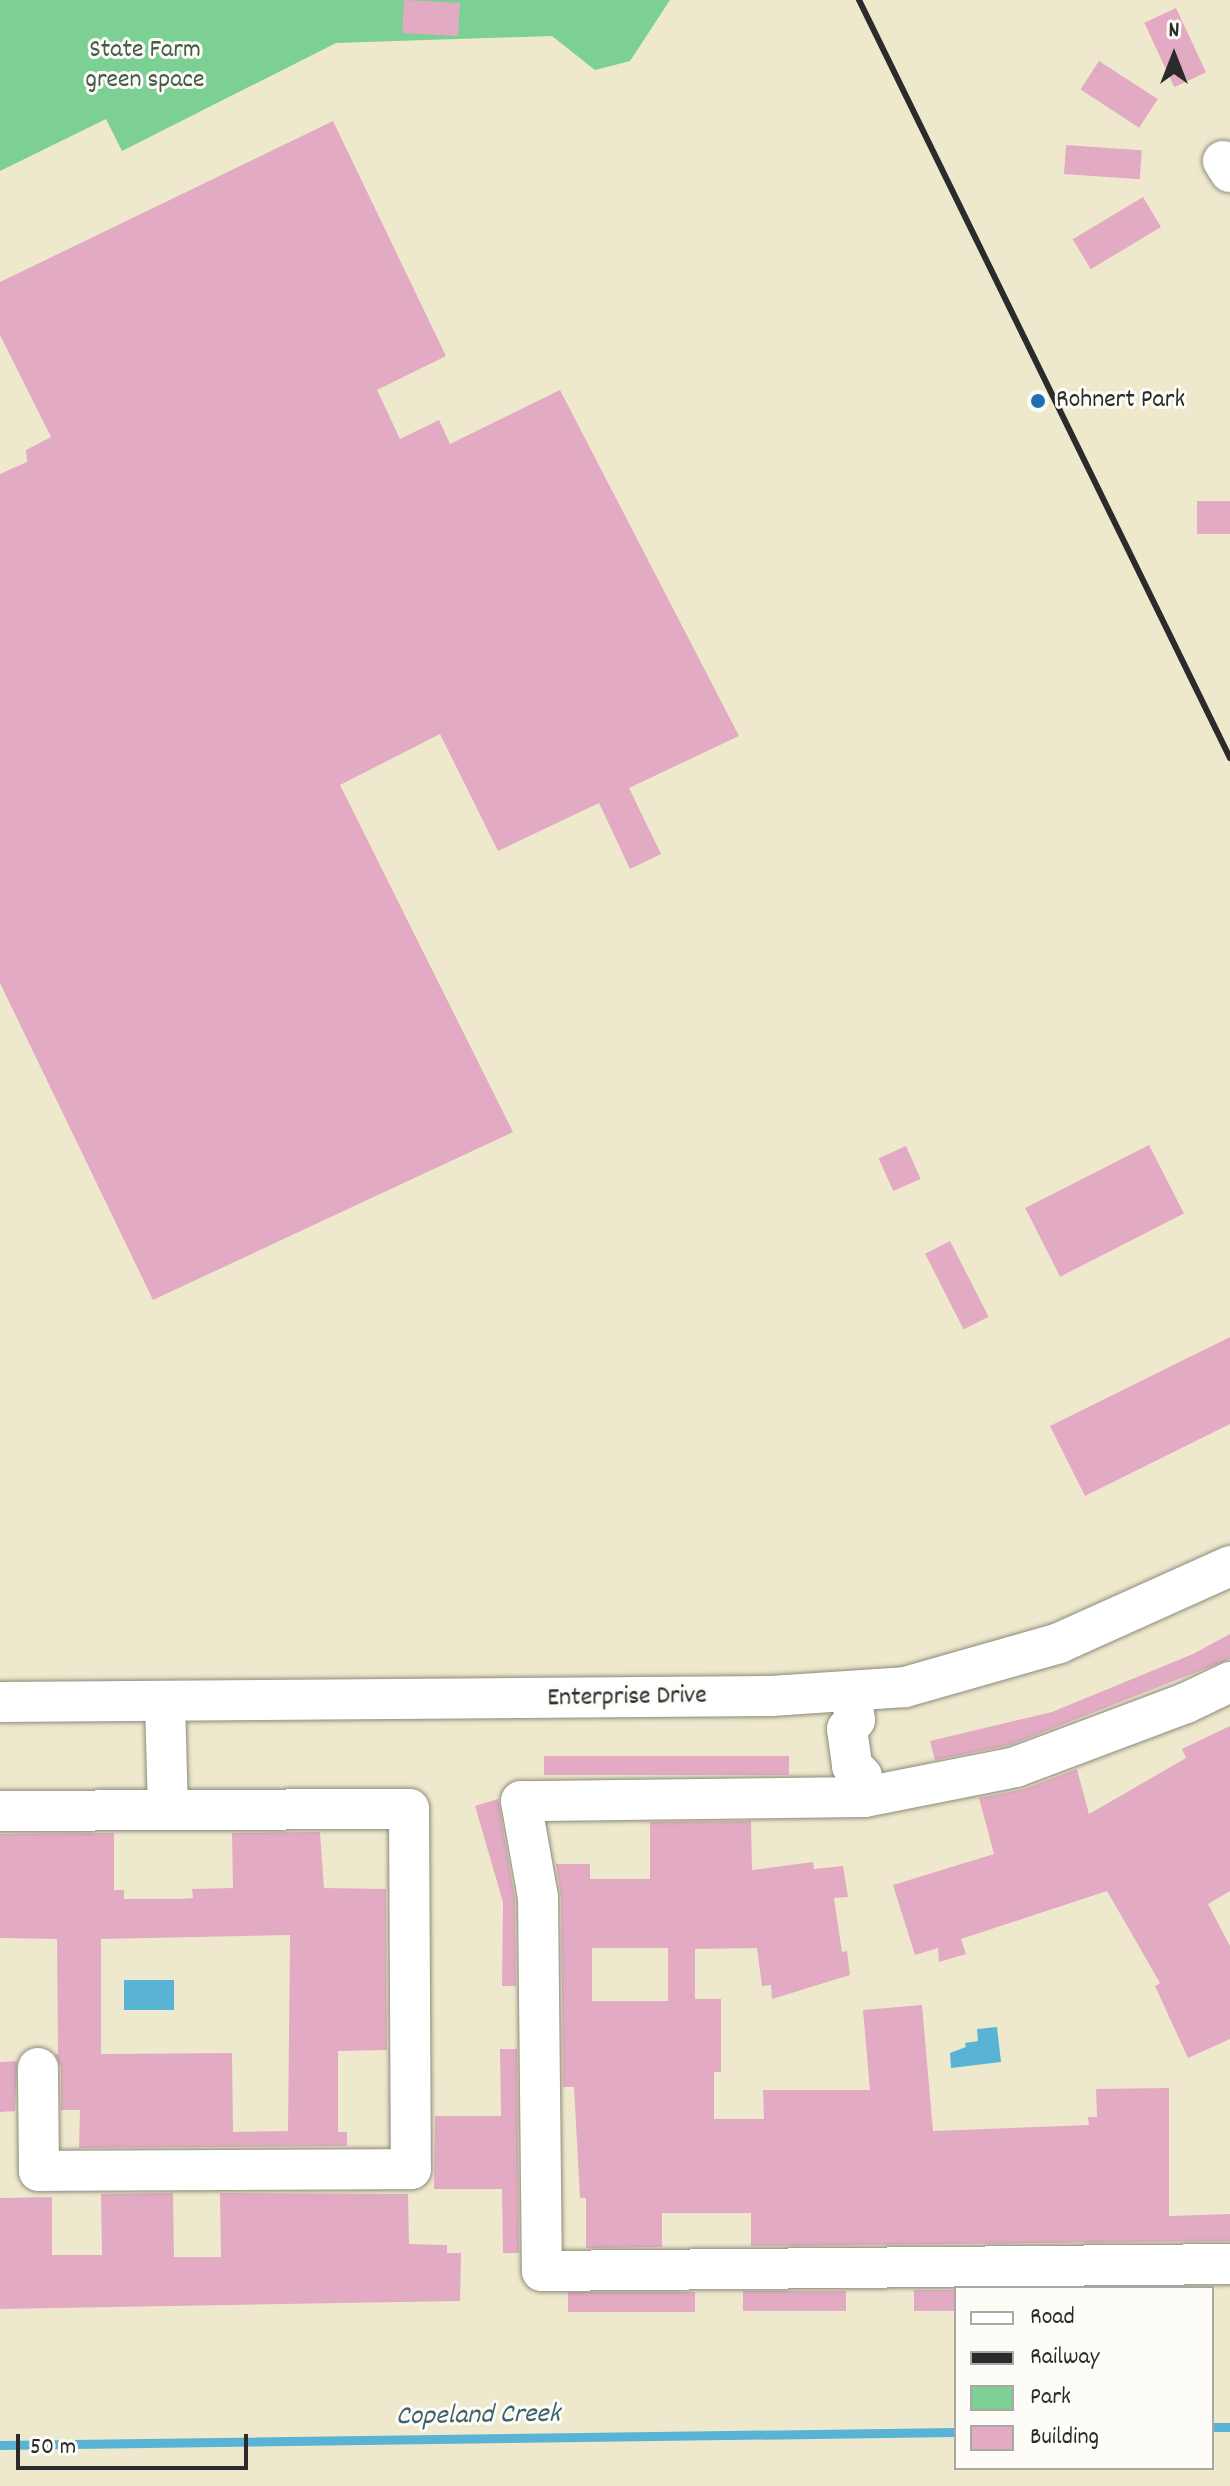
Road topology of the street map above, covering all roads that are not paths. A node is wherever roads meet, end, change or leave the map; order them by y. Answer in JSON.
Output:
{"nodes":[{"id":1,"x":1230,"y":1566,"type":"edge"},
{"id":2,"x":1230,"y":1682,"type":"edge"},
{"id":3,"x":0,"y":1702,"type":"edge"},
{"id":4,"x":165,"y":1703,"type":"junction"},
{"id":5,"x":853,"y":1706,"type":"junction"},
{"id":6,"x":863,"y":1786,"type":"junction"},
{"id":7,"x":168,"y":1810,"type":"junction"},
{"id":8,"x":0,"y":1811,"type":"edge"},
{"id":9,"x":38,"y":2068,"type":"dead end"},
{"id":10,"x":1230,"y":2264,"type":"edge"}],
"edges":[{"from":1,"to":5,"type":"street","name":"Enterprise Drive"},
{"from":2,"to":6,"type":"street"},
{"from":3,"to":4,"type":"street","name":"Enterprise Drive"},
{"from":4,"to":5,"type":"street","name":"Enterprise Drive"},
{"from":4,"to":7,"type":"street"},
{"from":5,"to":6,"type":"street"},
{"from":6,"to":10,"type":"street"},
{"from":7,"to":8,"type":"street"},
{"from":7,"to":9,"type":"street"}]}
